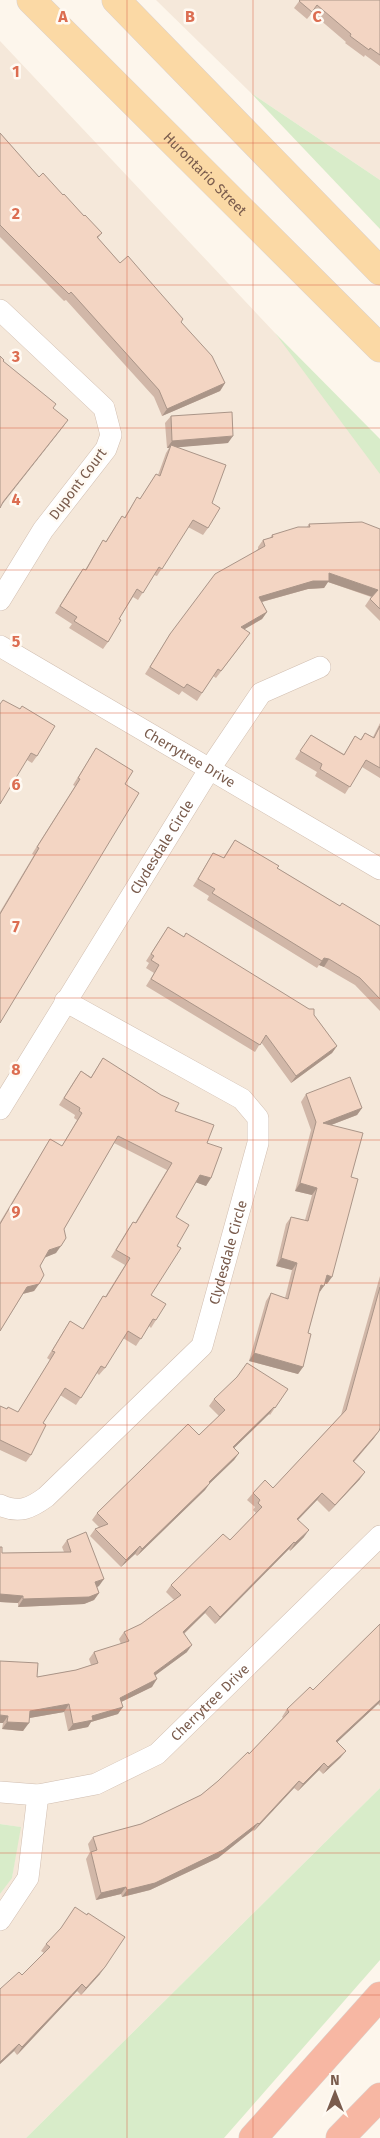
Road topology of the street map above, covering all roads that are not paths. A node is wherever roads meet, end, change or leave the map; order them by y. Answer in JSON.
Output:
{"nodes":[{"id":1,"x":31,"y":0,"type":"edge"},
{"id":2,"x":116,"y":0,"type":"edge"},
{"id":3,"x":380,"y":271,"type":"edge"},
{"id":4,"x":0,"y":310,"type":"edge"},
{"id":5,"x":380,"y":348,"type":"edge"},
{"id":6,"x":0,"y":600,"type":"edge"},
{"id":7,"x":0,"y":646,"type":"edge"},
{"id":8,"x":320,"y":667,"type":"dead end"},
{"id":9,"x":209,"y":770,"type":"junction"},
{"id":10,"x":380,"y":869,"type":"edge"},
{"id":11,"x":65,"y":1001,"type":"junction"},
{"id":12,"x":0,"y":1109,"type":"edge"},
{"id":13,"x":0,"y":1505,"type":"edge"},
{"id":14,"x":380,"y":1536,"type":"edge"},
{"id":15,"x":0,"y":1792,"type":"edge"},
{"id":16,"x":38,"y":1795,"type":"junction"},
{"id":17,"x":0,"y":1920,"type":"edge"},
{"id":18,"x":380,"y":1996,"type":"edge"},
{"id":19,"x":380,"y":2097,"type":"edge"},
{"id":20,"x":253,"y":2138,"type":"edge"},
{"id":21,"x":340,"y":2138,"type":"edge"}],
"edges":[{"from":1,"to":5,"type":"main road","name":"Hurontario Street"},
{"from":2,"to":3,"type":"main road"},
{"from":4,"to":6,"type":"street","name":"Dupont Court"},
{"from":7,"to":9,"type":"street","name":"Cherrytree Drive"},
{"from":8,"to":9,"type":"street","name":"Clydesdale Circle"},
{"from":9,"to":10,"type":"street","name":"Cherrytree Drive"},
{"from":9,"to":11,"type":"street","name":"Clydesdale Circle"},
{"from":11,"to":12,"type":"street","name":"Clydesdale Circle"},
{"from":11,"to":13,"type":"street","name":"Clydesdale Circle"},
{"from":14,"to":16,"type":"street","name":"Cherrytree Drive"},
{"from":15,"to":16,"type":"street","name":"Cherrytree Drive"},
{"from":16,"to":17,"type":"street"},
{"from":18,"to":20,"type":"highway"},
{"from":19,"to":21,"type":"highway"}]}
